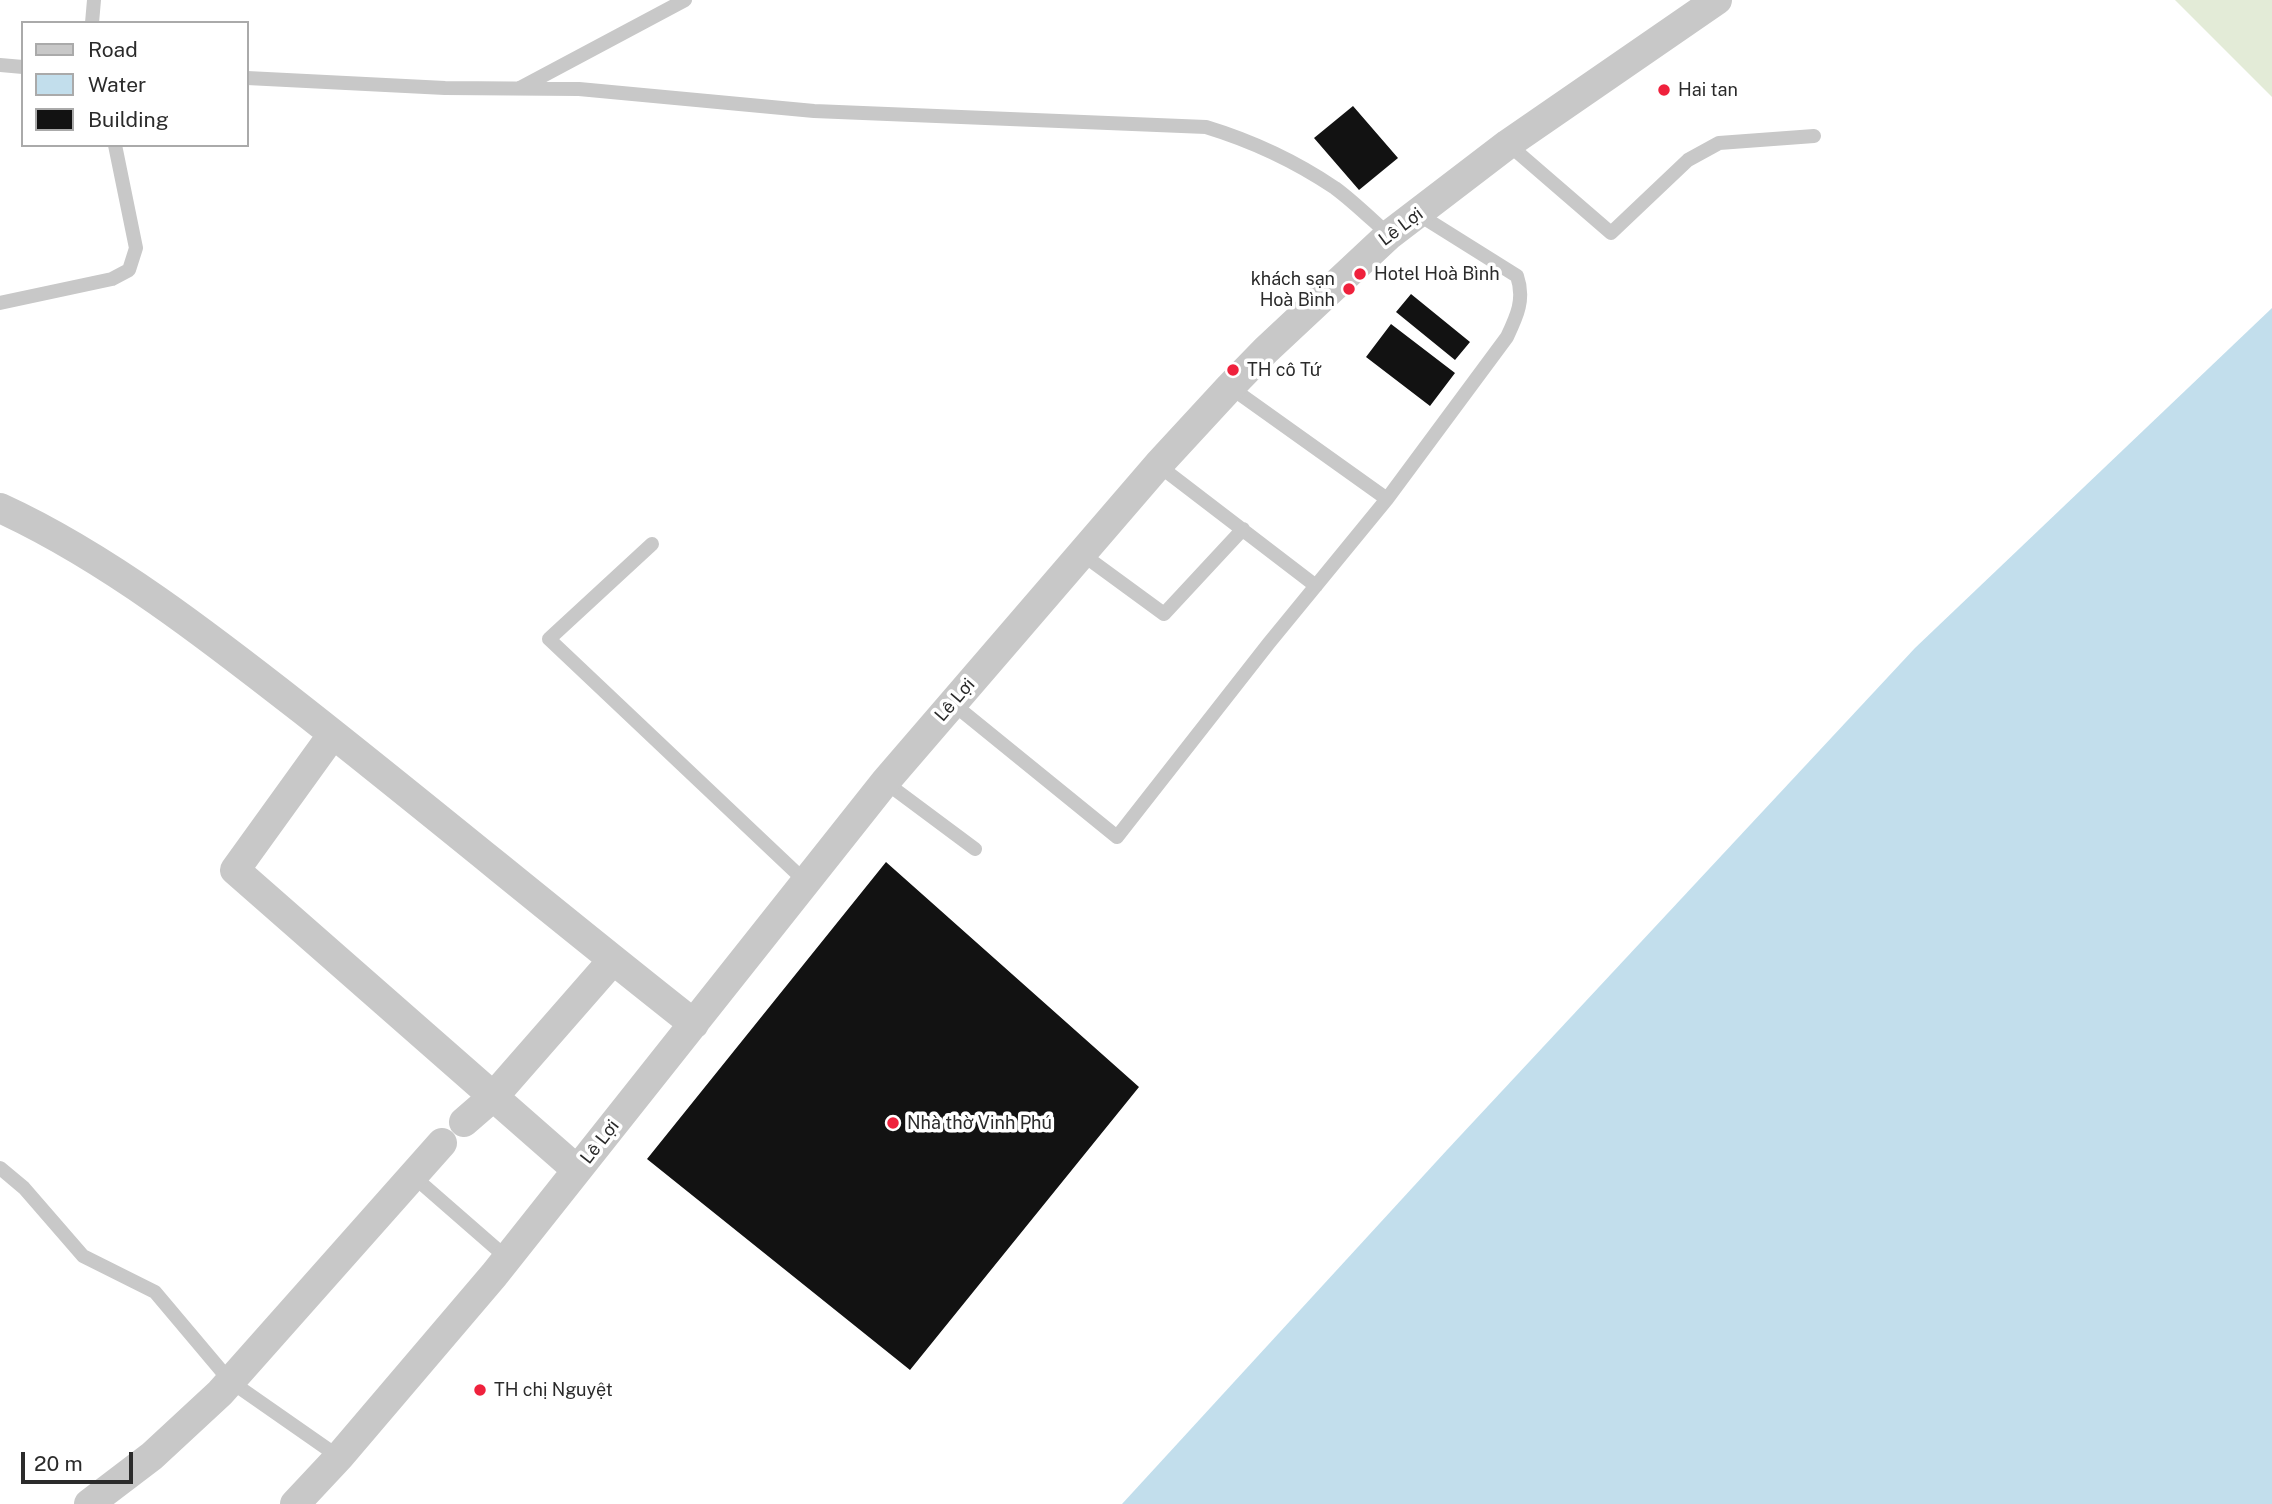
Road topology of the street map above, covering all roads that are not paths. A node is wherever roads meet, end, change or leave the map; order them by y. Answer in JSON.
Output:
{"nodes":[{"id":1,"x":94,"y":0,"type":"edge"},
{"id":2,"x":685,"y":0,"type":"edge"},
{"id":3,"x":1717,"y":0,"type":"edge"},
{"id":4,"x":92,"y":21,"type":"edge"},
{"id":5,"x":0,"y":65,"type":"edge"},
{"id":6,"x":21,"y":67,"type":"edge"},
{"id":7,"x":248,"y":78,"type":"edge"},
{"id":8,"x":519,"y":89,"type":"junction"},
{"id":9,"x":1814,"y":136,"type":"dead end"},
{"id":10,"x":1508,"y":144,"type":"junction"},
{"id":11,"x":115,"y":147,"type":"edge"},
{"id":12,"x":1418,"y":214,"type":"junction"},
{"id":13,"x":1389,"y":235,"type":"junction"},
{"id":14,"x":0,"y":303,"type":"edge"},
{"id":15,"x":1230,"y":387,"type":"junction"},
{"id":16,"x":1158,"y":465,"type":"junction"},
{"id":17,"x":1387,"y":499,"type":"junction"},
{"id":18,"x":0,"y":508,"type":"edge"},
{"id":19,"x":1243,"y":529,"type":"junction"},
{"id":20,"x":652,"y":544,"type":"dead end"},
{"id":21,"x":1082,"y":554,"type":"junction"},
{"id":22,"x":1316,"y":586,"type":"junction"},
{"id":23,"x":952,"y":703,"type":"junction"},
{"id":24,"x":333,"y":734,"type":"junction"},
{"id":25,"x":884,"y":782,"type":"junction"},
{"id":26,"x":975,"y":849,"type":"dead end"},
{"id":27,"x":806,"y":882,"type":"junction"},
{"id":28,"x":613,"y":960,"type":"junction"},
{"id":29,"x":694,"y":1024,"type":"junction"},
{"id":30,"x":494,"y":1096,"type":"junction"},
{"id":31,"x":464,"y":1122,"type":"dead end"},
{"id":32,"x":442,"y":1143,"type":"dead end"},
{"id":33,"x":0,"y":1168,"type":"edge"},
{"id":34,"x":577,"y":1170,"type":"junction"},
{"id":35,"x":413,"y":1176,"type":"junction"},
{"id":36,"x":507,"y":1258,"type":"junction"},
{"id":37,"x":230,"y":1381,"type":"junction"},
{"id":38,"x":339,"y":1457,"type":"junction"},
{"id":39,"x":89,"y":1504,"type":"edge"},
{"id":40,"x":295,"y":1504,"type":"edge"}],
"edges":[{"from":1,"to":4,"type":"lane"},
{"from":2,"to":8,"type":"lane"},
{"from":3,"to":10,"type":"street","name":"Lê Lợi"},
{"from":5,"to":6,"type":"lane"},
{"from":7,"to":8,"type":"lane"},
{"from":8,"to":13,"type":"lane"},
{"from":9,"to":10,"type":"lane"},
{"from":10,"to":12,"type":"street","name":"Lê Lợi"},
{"from":11,"to":14,"type":"lane"},
{"from":12,"to":13,"type":"street","name":"Lê Lợi"},
{"from":12,"to":17,"type":"lane"},
{"from":13,"to":15,"type":"street","name":"Lê Lợi"},
{"from":15,"to":16,"type":"street","name":"Lê Lợi"},
{"from":15,"to":17,"type":"lane"},
{"from":16,"to":19,"type":"lane"},
{"from":16,"to":21,"type":"street","name":"Lê Lợi"},
{"from":17,"to":22,"type":"lane"},
{"from":18,"to":24,"type":"street"},
{"from":19,"to":21,"type":"lane"},
{"from":19,"to":22,"type":"lane"},
{"from":20,"to":27,"type":"lane"},
{"from":21,"to":23,"type":"street","name":"Lê Lợi"},
{"from":22,"to":23,"type":"lane"},
{"from":23,"to":25,"type":"street","name":"Lê Lợi"},
{"from":24,"to":28,"type":"street"},
{"from":24,"to":30,"type":"street"},
{"from":25,"to":26,"type":"lane"},
{"from":25,"to":27,"type":"street","name":"Lê Lợi"},
{"from":27,"to":29,"type":"street","name":"Lê Lợi"},
{"from":28,"to":29,"type":"street"},
{"from":28,"to":30,"type":"street"},
{"from":29,"to":34,"type":"street","name":"Lê Lợi"},
{"from":30,"to":31,"type":"street"},
{"from":30,"to":34,"type":"street"},
{"from":32,"to":35,"type":"street"},
{"from":33,"to":37,"type":"lane"},
{"from":34,"to":36,"type":"street","name":"Lê Lợi"},
{"from":35,"to":36,"type":"lane"},
{"from":35,"to":37,"type":"street"},
{"from":36,"to":38,"type":"street","name":"Lê Lợi"},
{"from":37,"to":38,"type":"lane"},
{"from":37,"to":39,"type":"street"},
{"from":38,"to":40,"type":"street","name":"Lê Lợi"}]}
